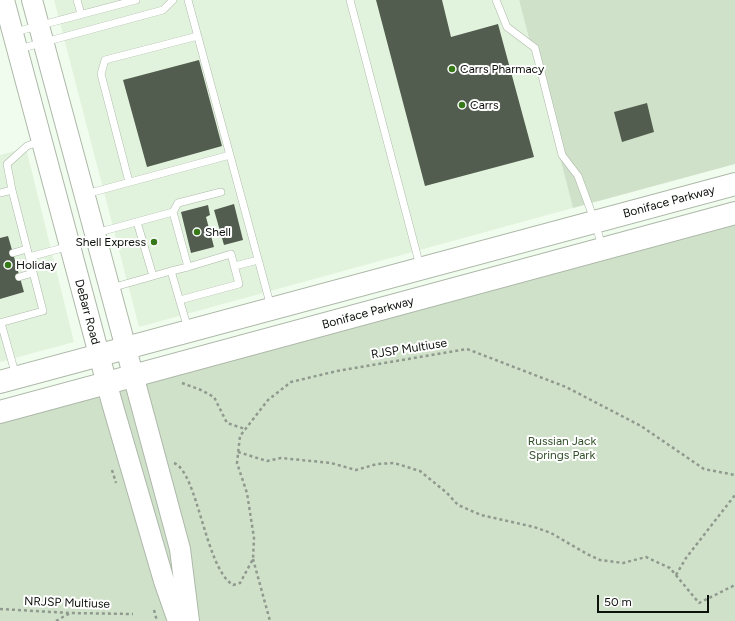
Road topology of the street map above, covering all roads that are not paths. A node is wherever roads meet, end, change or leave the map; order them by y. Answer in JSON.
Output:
{"nodes":[{"id":1,"x":4,"y":0,"type":"edge"},
{"id":2,"x":32,"y":0,"type":"edge"},
{"id":3,"x":77,"y":0,"type":"edge"},
{"id":4,"x":136,"y":0,"type":"edge"},
{"id":5,"x":173,"y":0,"type":"edge"},
{"id":6,"x":188,"y":0,"type":"edge"},
{"id":7,"x":350,"y":0,"type":"edge"},
{"id":8,"x":496,"y":0,"type":"edge"},
{"id":9,"x":81,"y":14,"type":"junction"},
{"id":10,"x":41,"y":34,"type":"junction"},
{"id":11,"x":198,"y":36,"type":"junction"},
{"id":12,"x":15,"y":41,"type":"junction"},
{"id":13,"x":42,"y":141,"type":"junction"},
{"id":14,"x":230,"y":155,"type":"junction"},
{"id":15,"x":129,"y":182,"type":"junction"},
{"id":16,"x":735,"y":184,"type":"edge"},
{"id":17,"x":12,"y":190,"type":"junction"},
{"id":18,"x":221,"y":192,"type":"dead end"},
{"id":19,"x":0,"y":193,"type":"edge"},
{"id":20,"x":84,"y":195,"type":"junction"},
{"id":21,"x":173,"y":212,"type":"junction"},
{"id":22,"x":735,"y":213,"type":"edge"},
{"id":23,"x":137,"y":222,"type":"junction"},
{"id":24,"x":595,"y":222,"type":"junction"},
{"id":25,"x":94,"y":234,"type":"junction"},
{"id":26,"x":70,"y":246,"type":"junction"},
{"id":27,"x":602,"y":249,"type":"junction"},
{"id":28,"x":13,"y":253,"type":"dead end"},
{"id":29,"x":28,"y":253,"type":"junction"},
{"id":30,"x":258,"y":260,"type":"junction"},
{"id":31,"x":188,"y":266,"type":"junction"},
{"id":32,"x":235,"y":266,"type":"junction"},
{"id":33,"x":421,"y":269,"type":"junction"},
{"id":34,"x":171,"y":271,"type":"junction"},
{"id":35,"x":33,"y":273,"type":"junction"},
{"id":36,"x":153,"y":276,"type":"junction"},
{"id":37,"x":19,"y":277,"type":"dead end"},
{"id":38,"x":109,"y":288,"type":"junction"},
{"id":39,"x":180,"y":300,"type":"junction"},
{"id":40,"x":272,"y":309,"type":"junction"},
{"id":41,"x":0,"y":323,"type":"edge"},
{"id":42,"x":189,"y":332,"type":"junction"},
{"id":43,"x":125,"y":349,"type":"junction"},
{"id":44,"x":99,"y":355,"type":"junction"},
{"id":45,"x":133,"y":376,"type":"junction"},
{"id":46,"x":8,"y":380,"type":"edge"},
{"id":47,"x":106,"y":384,"type":"junction"},
{"id":48,"x":0,"y":412,"type":"edge"},
{"id":49,"x":178,"y":621,"type":"edge"},
{"id":50,"x":189,"y":621,"type":"edge"}],
"edges":[{"from":1,"to":12,"type":"main road","name":"DeBarr Road"},
{"from":2,"to":10,"type":"main road"},
{"from":3,"to":9,"type":"lane"},
{"from":4,"to":9,"type":"lane"},
{"from":5,"to":10,"type":"lane"},
{"from":6,"to":11,"type":"lane"},
{"from":7,"to":33,"type":"lane"},
{"from":8,"to":24,"type":"lane"},
{"from":9,"to":10,"type":"lane"},
{"from":10,"to":12,"type":"lane"},
{"from":10,"to":12,"type":"lane"},
{"from":10,"to":20,"type":"main road"},
{"from":11,"to":14,"type":"lane"},
{"from":11,"to":15,"type":"lane"},
{"from":12,"to":13,"type":"main road","name":"DeBarr Road"},
{"from":13,"to":17,"type":"lane"},
{"from":13,"to":26,"type":"main road","name":"DeBarr Road"},
{"from":14,"to":15,"type":"lane"},
{"from":14,"to":30,"type":"lane"},
{"from":15,"to":20,"type":"lane"},
{"from":16,"to":24,"type":"main road","name":"Boniface Parkway"},
{"from":17,"to":19,"type":"lane"},
{"from":17,"to":29,"type":"lane"},
{"from":18,"to":21,"type":"lane"},
{"from":20,"to":25,"type":"main road"},
{"from":21,"to":23,"type":"lane"},
{"from":21,"to":31,"type":"lane"},
{"from":22,"to":27,"type":"main road","name":"Boniface Parkway"},
{"from":23,"to":25,"type":"lane"},
{"from":23,"to":36,"type":"lane"},
{"from":24,"to":27,"type":"lane"},
{"from":24,"to":33,"type":"main road","name":"Boniface Parkway"},
{"from":25,"to":38,"type":"main road"},
{"from":26,"to":29,"type":"lane"},
{"from":26,"to":44,"type":"main road","name":"DeBarr Road"},
{"from":27,"to":45,"type":"main road","name":"Boniface Parkway"},
{"from":28,"to":29,"type":"lane"},
{"from":29,"to":35,"type":"lane"},
{"from":30,"to":32,"type":"lane"},
{"from":30,"to":40,"type":"lane"},
{"from":31,"to":32,"type":"lane"},
{"from":31,"to":34,"type":"lane"},
{"from":32,"to":39,"type":"lane"},
{"from":33,"to":40,"type":"main road","name":"Boniface Parkway"},
{"from":34,"to":36,"type":"lane"},
{"from":34,"to":39,"type":"lane"},
{"from":35,"to":37,"type":"lane"},
{"from":35,"to":41,"type":"lane"},
{"from":36,"to":38,"type":"lane"},
{"from":38,"to":43,"type":"main road"},
{"from":39,"to":42,"type":"lane"},
{"from":40,"to":42,"type":"main road","name":"Boniface Parkway"},
{"from":41,"to":46,"type":"lane"},
{"from":42,"to":43,"type":"main road","name":"Boniface Parkway"},
{"from":43,"to":44,"type":"main road","name":"Boniface Parkway"},
{"from":43,"to":45,"type":"main road"},
{"from":44,"to":46,"type":"main road","name":"Boniface Parkway"},
{"from":44,"to":47,"type":"main road","name":"DeBarr Road"},
{"from":45,"to":47,"type":"main road","name":"Boniface Parkway"},
{"from":45,"to":50,"type":"main road"},
{"from":47,"to":48,"type":"main road","name":"Boniface Parkway"},
{"from":47,"to":49,"type":"main road","name":"DeBarr Road"}]}
